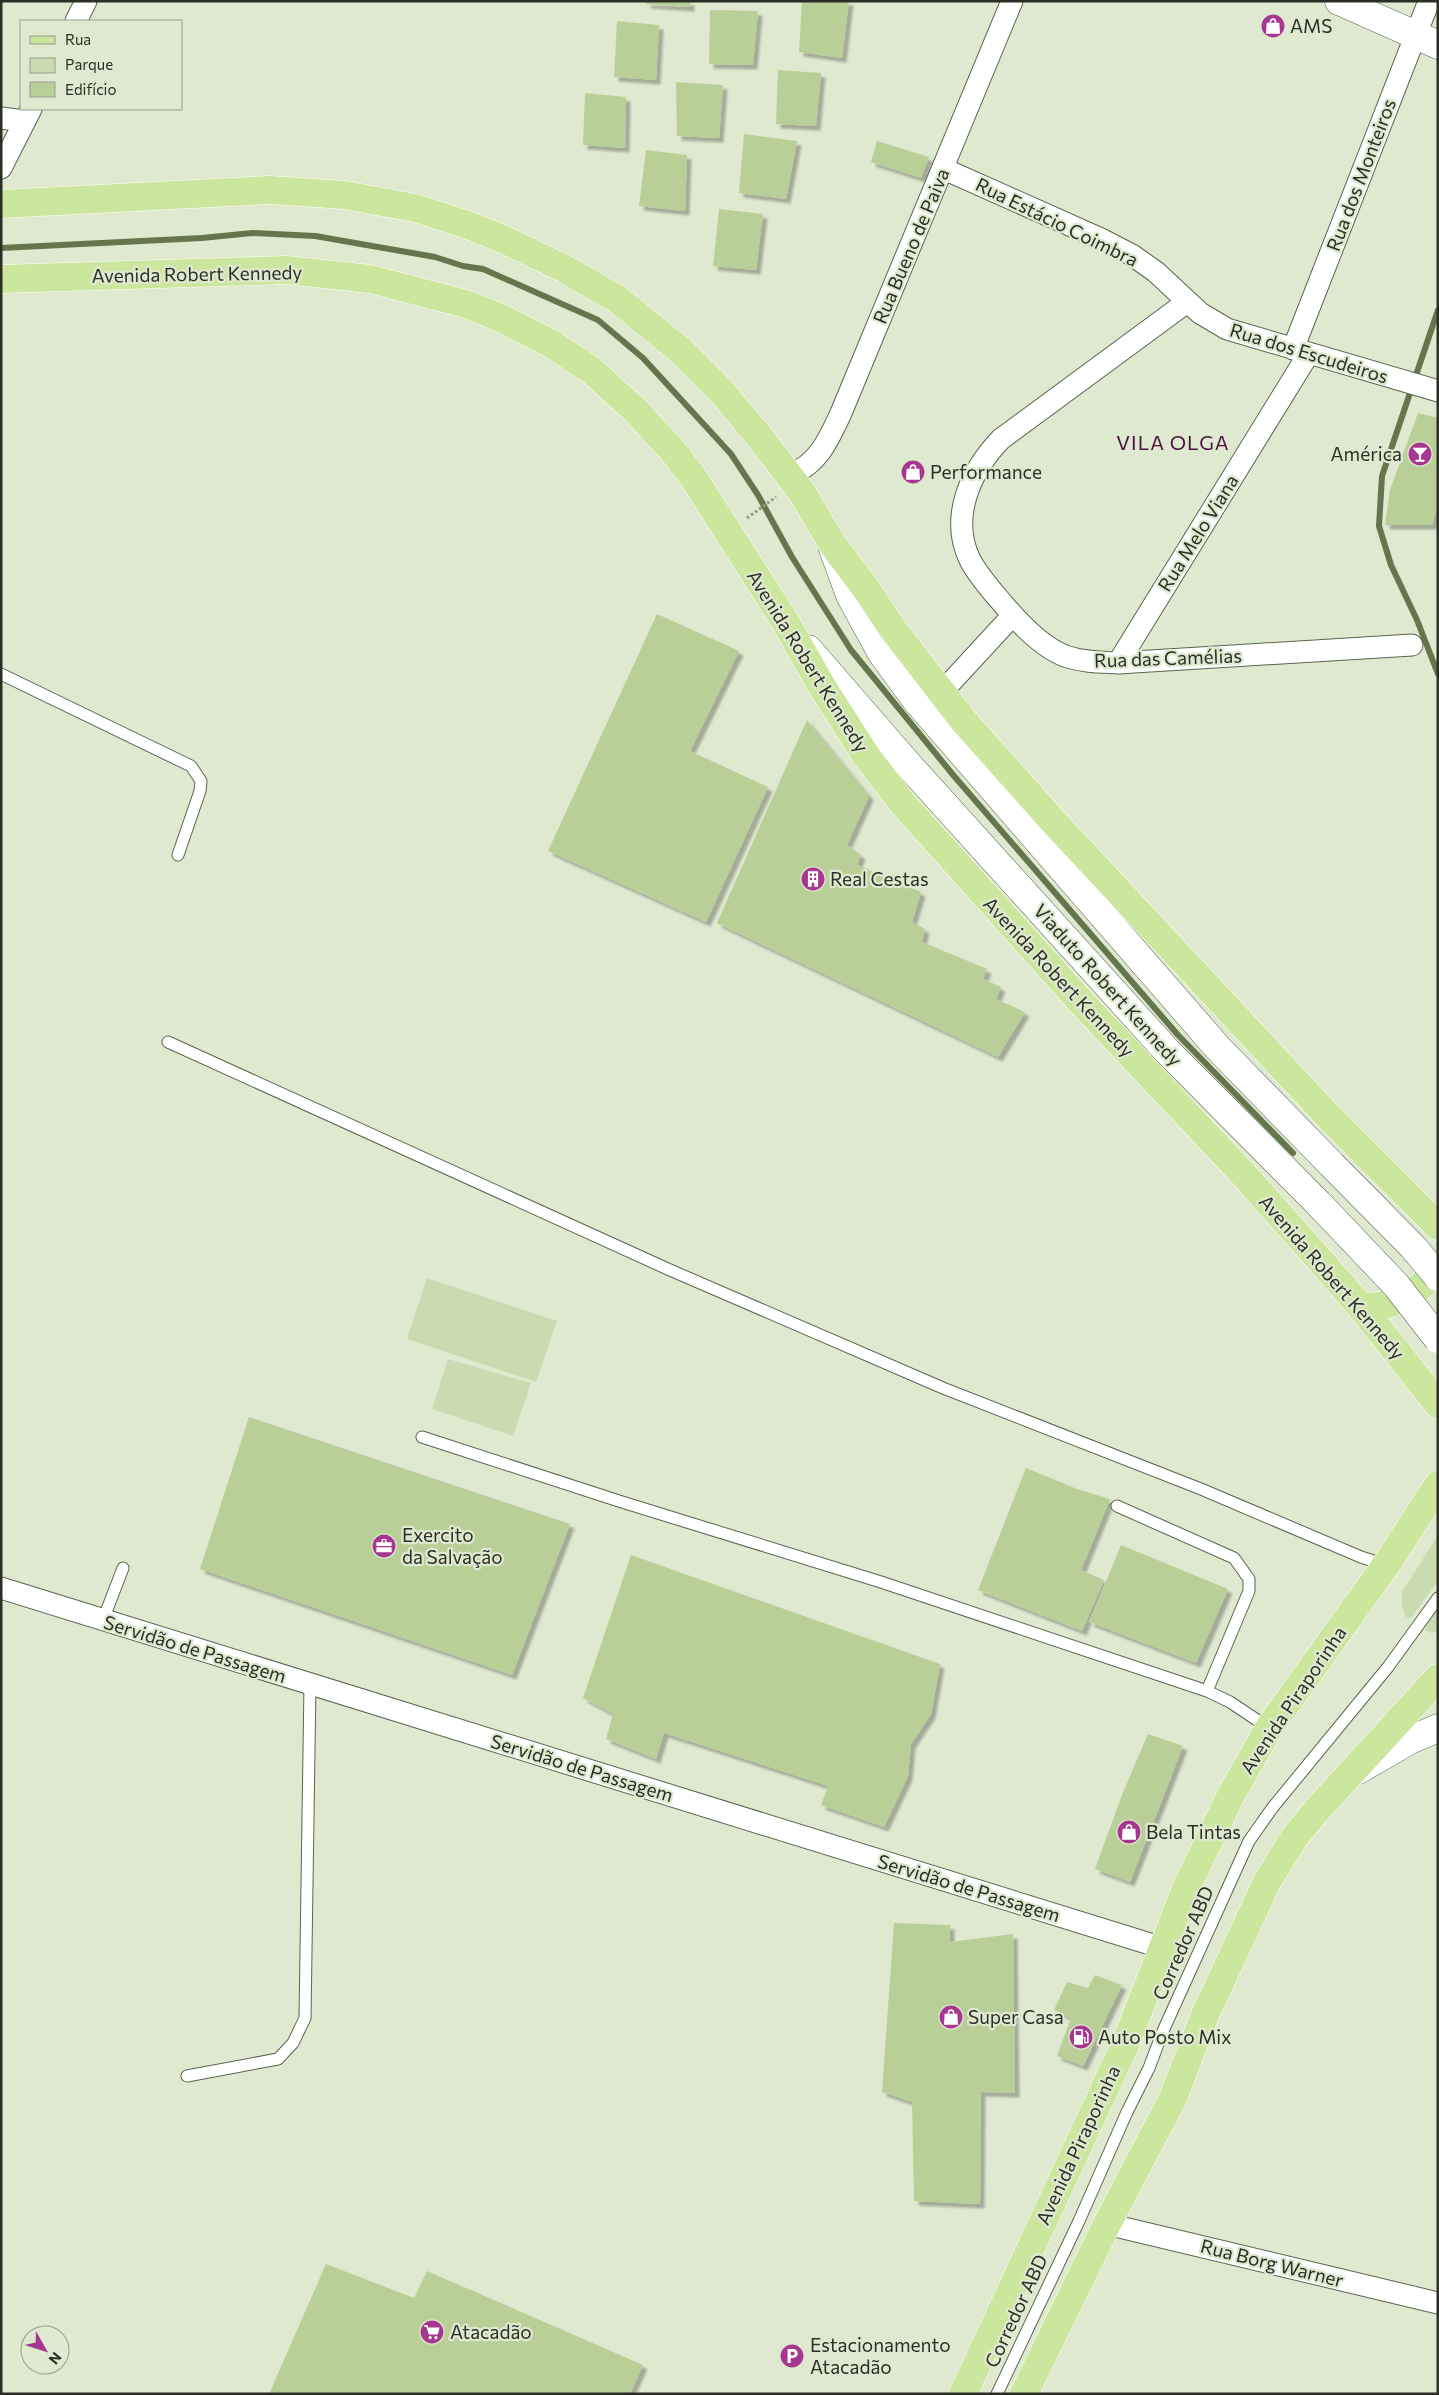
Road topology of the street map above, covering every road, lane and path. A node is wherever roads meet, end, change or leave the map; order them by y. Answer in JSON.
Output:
{"nodes":[{"id":1,"x":86,"y":1,"type":"edge"},
{"id":2,"x":1012,"y":1,"type":"edge"},
{"id":3,"x":1339,"y":1,"type":"edge"},
{"id":4,"x":1429,"y":1,"type":"edge"},
{"id":5,"x":76,"y":20,"type":"edge"},
{"id":6,"x":1427,"y":41,"type":"edge"},
{"id":7,"x":28,"y":115,"type":"edge"},
{"id":8,"x":1,"y":118,"type":"edge"},
{"id":9,"x":1,"y":168,"type":"edge"},
{"id":10,"x":944,"y":169,"type":"junction"},
{"id":11,"x":1,"y":204,"type":"edge"},
{"id":12,"x":1,"y":279,"type":"edge"},
{"id":13,"x":1187,"y":302,"type":"junction"},
{"id":14,"x":1301,"y":351,"type":"junction"},
{"id":15,"x":1434,"y":390,"type":"edge"},
{"id":16,"x":789,"y":475,"type":"junction"},
{"id":17,"x":772,"y":500,"type":"dead end"},
{"id":18,"x":753,"y":514,"type":"dead end"},
{"id":19,"x":831,"y":542,"type":"junction"},
{"id":20,"x":1013,"y":616,"type":"junction"},
{"id":21,"x":786,"y":623,"type":"junction"},
{"id":22,"x":1412,"y":645,"type":"dead end"},
{"id":23,"x":1118,"y":662,"type":"junction"},
{"id":24,"x":1,"y":674,"type":"edge"},
{"id":25,"x":941,"y":693,"type":"junction"},
{"id":26,"x":178,"y":855,"type":"dead end"},
{"id":27,"x":168,"y":1042,"type":"dead end"},
{"id":28,"x":1438,"y":1226,"type":"edge"},
{"id":29,"x":1438,"y":1263,"type":"edge"},
{"id":30,"x":1438,"y":1277,"type":"edge"},
{"id":31,"x":1361,"y":1307,"type":"junction"},
{"id":32,"x":1438,"y":1339,"type":"edge"},
{"id":33,"x":1438,"y":1404,"type":"edge"},
{"id":34,"x":422,"y":1437,"type":"dead end"},
{"id":35,"x":1438,"y":1486,"type":"edge"},
{"id":36,"x":1117,"y":1506,"type":"dead end"},
{"id":37,"x":1386,"y":1565,"type":"junction"},
{"id":38,"x":123,"y":1568,"type":"dead end"},
{"id":39,"x":1,"y":1588,"type":"edge"},
{"id":40,"x":1438,"y":1598,"type":"edge"},
{"id":41,"x":103,"y":1620,"type":"junction"},
{"id":42,"x":1438,"y":1678,"type":"edge"},
{"id":43,"x":310,"y":1684,"type":"junction"},
{"id":44,"x":1207,"y":1691,"type":"junction"},
{"id":45,"x":1269,"y":1728,"type":"junction"},
{"id":46,"x":1438,"y":1728,"type":"edge"},
{"id":47,"x":1346,"y":1778,"type":"junction"},
{"id":48,"x":1164,"y":1948,"type":"junction"},
{"id":49,"x":187,"y":2076,"type":"dead end"},
{"id":50,"x":1107,"y":2224,"type":"junction"},
{"id":51,"x":1438,"y":2303,"type":"edge"},
{"id":52,"x":963,"y":2394,"type":"edge"},
{"id":53,"x":997,"y":2394,"type":"edge"},
{"id":54,"x":1024,"y":2394,"type":"edge"}],
"edges":[{"from":1,"to":5,"type":"street"},
{"from":2,"to":10,"type":"street","name":"Rua Bueno de Paiva"},
{"from":3,"to":6,"type":"main road"},
{"from":4,"to":6,"type":"street","name":"Rua dos Monteiros"},
{"from":6,"to":14,"type":"street","name":"Rua dos Monteiros"},
{"from":7,"to":8,"type":"street"},
{"from":7,"to":9,"type":"street"},
{"from":10,"to":13,"type":"street","name":"Rua Estácio Coimbra"},
{"from":10,"to":16,"type":"street","name":"Rua Bueno de Paiva"},
{"from":11,"to":16,"type":"main road"},
{"from":12,"to":21,"type":"main road","name":"Avenida Robert Kennedy"},
{"from":13,"to":14,"type":"street","name":"Rua dos Escudeiros"},
{"from":13,"to":20,"type":"street","name":"Rua das Camélias"},
{"from":14,"to":15,"type":"street","name":"Rua dos Escudeiros"},
{"from":14,"to":23,"type":"street","name":"Rua Melo Viana"},
{"from":16,"to":19,"type":"main road"},
{"from":17,"to":18,"type":"path"},
{"from":19,"to":25,"type":"main road"},
{"from":19,"to":30,"type":"main road","bridge":true},
{"from":20,"to":23,"type":"street","name":"Rua das Camélias"},
{"from":20,"to":25,"type":"street"},
{"from":21,"to":31,"type":"main road","name":"Avenida Robert Kennedy"},
{"from":21,"to":32,"type":"main road","name":"Viaduto Robert Kennedy","bridge":true},
{"from":22,"to":23,"type":"street","name":"Rua das Camélias"},
{"from":24,"to":26,"type":"lane"},
{"from":25,"to":28,"type":"main road"},
{"from":27,"to":37,"type":"lane"},
{"from":29,"to":31,"type":"main road"},
{"from":31,"to":33,"type":"main road","name":"Avenida Robert Kennedy"},
{"from":34,"to":44,"type":"lane"},
{"from":35,"to":37,"type":"main road","name":"Avenida Piraporinha"},
{"from":36,"to":44,"type":"lane"},
{"from":37,"to":45,"type":"main road","name":"Avenida Piraporinha"},
{"from":38,"to":41,"type":"lane"},
{"from":39,"to":41,"type":"street","name":"Servidão de Passagem"},
{"from":40,"to":53,"type":"lane","name":"Corredor ABD"},
{"from":41,"to":43,"type":"street","name":"Servidão de Passagem"},
{"from":42,"to":47,"type":"main road"},
{"from":43,"to":48,"type":"street","name":"Servidão de Passagem"},
{"from":43,"to":49,"type":"lane"},
{"from":44,"to":45,"type":"lane"},
{"from":45,"to":48,"type":"main road","name":"Avenida Piraporinha"},
{"from":46,"to":47,"type":"main road"},
{"from":47,"to":50,"type":"main road"},
{"from":48,"to":52,"type":"main road","name":"Avenida Piraporinha"},
{"from":50,"to":51,"type":"street","name":"Rua Borg Warner"},
{"from":50,"to":54,"type":"main road"}]}
